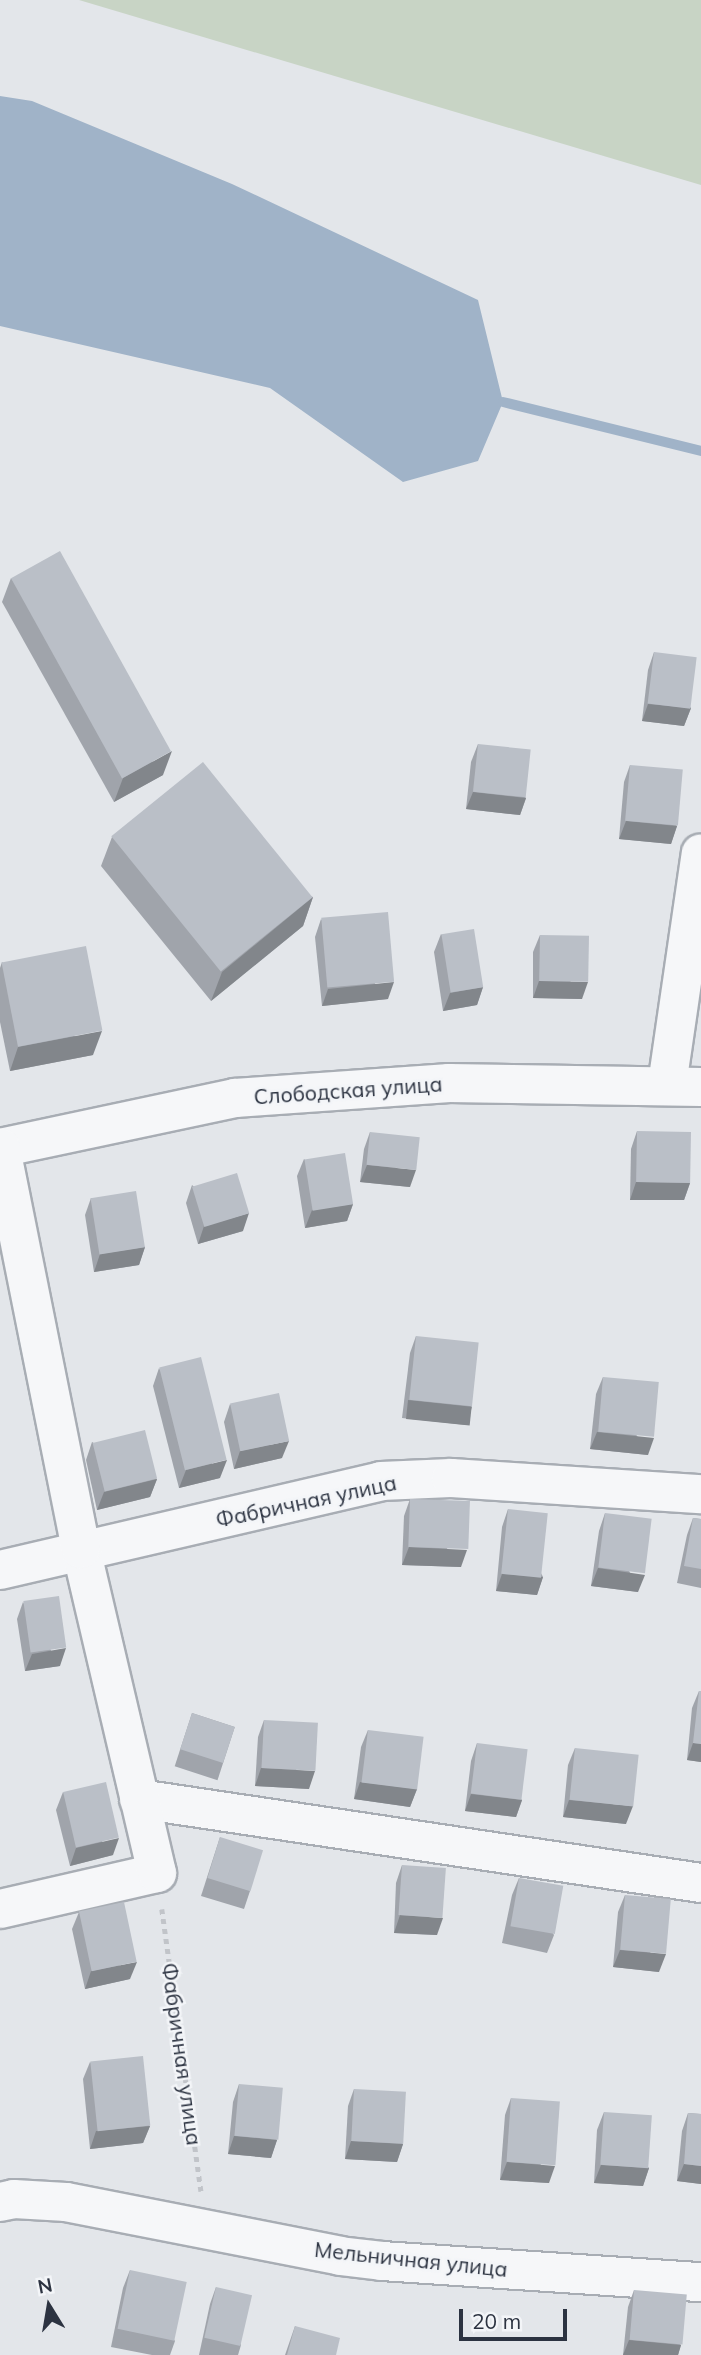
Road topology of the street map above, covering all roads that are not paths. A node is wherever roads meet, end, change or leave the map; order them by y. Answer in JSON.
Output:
{"nodes":[{"id":1,"x":701,"y":853,"type":"edge"},
{"id":2,"x":684,"y":1086,"type":"edge"},
{"id":3,"x":0,"y":1148,"type":"edge"},
{"id":4,"x":701,"y":1494,"type":"edge"},
{"id":5,"x":81,"y":1549,"type":"junction"},
{"id":6,"x":0,"y":1570,"type":"edge"},
{"id":7,"x":139,"y":1799,"type":"junction"},
{"id":8,"x":701,"y":1883,"type":"edge"},
{"id":9,"x":0,"y":1909,"type":"edge"},
{"id":10,"x":0,"y":2202,"type":"edge"},
{"id":11,"x":701,"y":2282,"type":"edge"}],
"edges":[{"from":1,"to":2,"type":"street"},
{"from":2,"to":3,"type":"street","name":"Слободская улица"},
{"from":3,"to":5,"type":"street"},
{"from":4,"to":5,"type":"street","name":"Фабричная улица"},
{"from":5,"to":6,"type":"street","name":"Фабричная улица"},
{"from":5,"to":7,"type":"street"},
{"from":7,"to":8,"type":"street"},
{"from":7,"to":9,"type":"street"},
{"from":10,"to":11,"type":"street","name":"Мельничная улица"}]}
